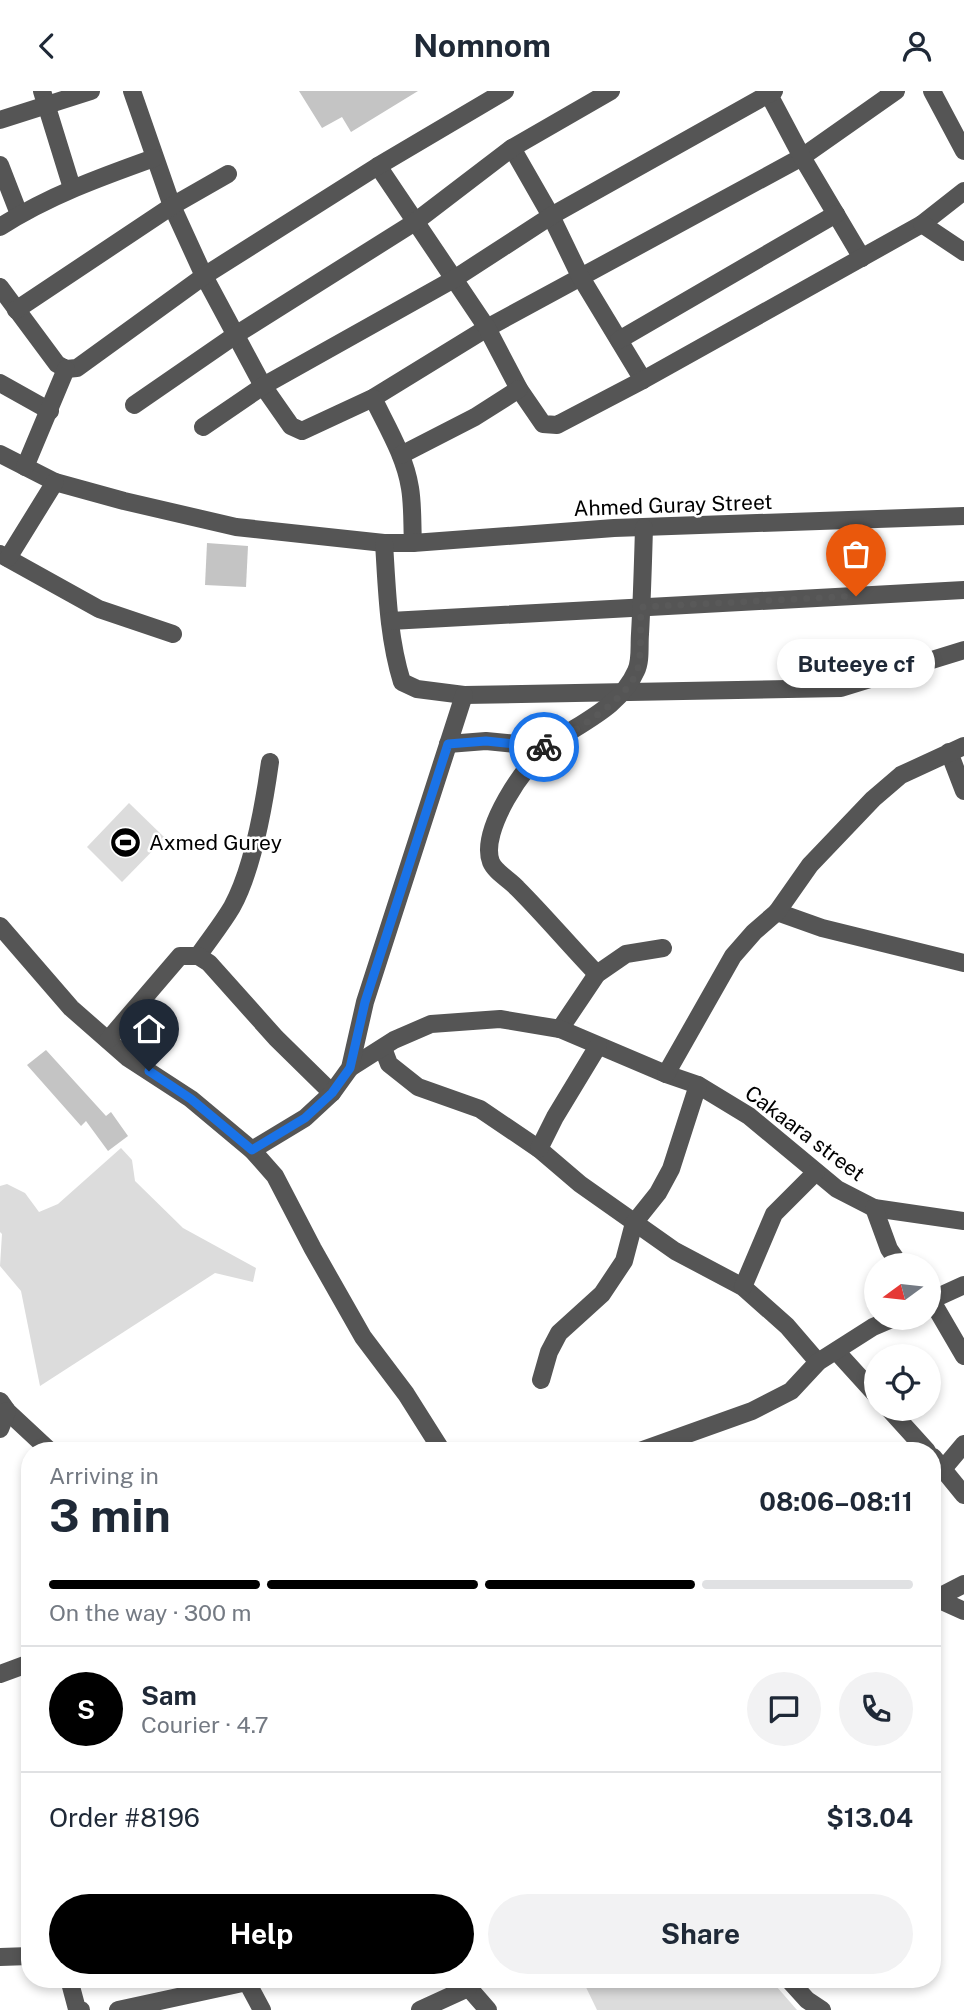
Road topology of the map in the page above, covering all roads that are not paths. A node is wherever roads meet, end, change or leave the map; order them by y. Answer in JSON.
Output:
{"nodes":[{"id":1,"x":92,"y":91,"type":"edge"},
{"id":2,"x":132,"y":91,"type":"edge"},
{"id":3,"x":505,"y":91,"type":"edge"},
{"id":4,"x":611,"y":91,"type":"edge"},
{"id":5,"x":896,"y":91,"type":"edge"},
{"id":6,"x":932,"y":91,"type":"edge"},
{"id":7,"x":769,"y":92,"type":"edge"},
{"id":8,"x":45,"y":98,"type":"edge"},
{"id":9,"x":0,"y":120,"type":"edge"},
{"id":10,"x":512,"y":148,"type":"junction"},
{"id":11,"x":964,"y":151,"type":"edge"},
{"id":12,"x":154,"y":157,"type":"junction"},
{"id":13,"x":802,"y":157,"type":"junction"},
{"id":14,"x":0,"y":165,"type":"edge"},
{"id":15,"x":378,"y":166,"type":"junction"},
{"id":16,"x":228,"y":174,"type":"dead end"},
{"id":17,"x":72,"y":188,"type":"junction"},
{"id":18,"x":964,"y":191,"type":"edge"},
{"id":19,"x":172,"y":206,"type":"junction"},
{"id":20,"x":836,"y":214,"type":"junction"},
{"id":21,"x":19,"y":215,"type":"junction"},
{"id":22,"x":551,"y":216,"type":"junction"},
{"id":23,"x":415,"y":222,"type":"junction"},
{"id":24,"x":922,"y":224,"type":"junction"},
{"id":25,"x":0,"y":227,"type":"edge"},
{"id":26,"x":964,"y":253,"type":"edge"},
{"id":27,"x":862,"y":258,"type":"junction"},
{"id":28,"x":204,"y":276,"type":"junction"},
{"id":29,"x":580,"y":276,"type":"junction"},
{"id":30,"x":454,"y":279,"type":"junction"},
{"id":31,"x":0,"y":287,"type":"edge"},
{"id":32,"x":16,"y":310,"type":"junction"},
{"id":33,"x":487,"y":328,"type":"junction"},
{"id":34,"x":237,"y":334,"type":"junction"},
{"id":35,"x":619,"y":340,"type":"junction"},
{"id":36,"x":66,"y":369,"type":"junction"},
{"id":37,"x":643,"y":380,"type":"junction"},
{"id":38,"x":0,"y":383,"type":"edge"},
{"id":39,"x":263,"y":386,"type":"junction"},
{"id":40,"x":519,"y":389,"type":"junction"},
{"id":41,"x":373,"y":398,"type":"junction"},
{"id":42,"x":134,"y":405,"type":"dead end"},
{"id":43,"x":50,"y":411,"type":"junction"},
{"id":44,"x":203,"y":427,"type":"dead end"},
{"id":45,"x":0,"y":454,"type":"edge"},
{"id":46,"x":401,"y":455,"type":"junction"},
{"id":47,"x":25,"y":467,"type":"junction"},
{"id":48,"x":55,"y":482,"type":"junction"},
{"id":49,"x":964,"y":516,"type":"edge"},
{"id":50,"x":644,"y":528,"type":"junction"},
{"id":51,"x":384,"y":543,"type":"junction"},
{"id":52,"x":413,"y":543,"type":"junction"},
{"id":53,"x":4,"y":556,"type":"edge"},
{"id":54,"x":964,"y":590,"type":"edge"},
{"id":55,"x":641,"y":607,"type":"junction"},
{"id":56,"x":390,"y":621,"type":"junction"},
{"id":57,"x":173,"y":634,"type":"dead end"},
{"id":58,"x":964,"y":650,"type":"edge"},
{"id":59,"x":625,"y":692,"type":"junction"},
{"id":60,"x":464,"y":695,"type":"junction"},
{"id":61,"x":448,"y":744,"type":"junction"},
{"id":62,"x":547,"y":747,"type":"junction"},
{"id":63,"x":957,"y":749,"type":"edge"},
{"id":64,"x":270,"y":762,"type":"dead end"},
{"id":65,"x":964,"y":790,"type":"edge"},
{"id":66,"x":777,"y":912,"type":"junction"},
{"id":67,"x":0,"y":926,"type":"edge"},
{"id":68,"x":663,"y":948,"type":"dead end"},
{"id":69,"x":198,"y":956,"type":"junction"},
{"id":70,"x":964,"y":963,"type":"edge"},
{"id":71,"x":597,"y":974,"type":"junction"},
{"id":72,"x":560,"y":1029,"type":"junction"},
{"id":73,"x":108,"y":1040,"type":"junction"},
{"id":74,"x":598,"y":1046,"type":"junction"},
{"id":75,"x":383,"y":1048,"type":"junction"},
{"id":76,"x":350,"y":1068,"type":"junction"},
{"id":77,"x":666,"y":1074,"type":"junction"},
{"id":78,"x":698,"y":1085,"type":"junction"},
{"id":79,"x":332,"y":1093,"type":"junction"},
{"id":80,"x":539,"y":1149,"type":"junction"},
{"id":81,"x":252,"y":1150,"type":"junction"},
{"id":82,"x":816,"y":1172,"type":"junction"},
{"id":83,"x":874,"y":1208,"type":"junction"},
{"id":84,"x":964,"y":1221,"type":"edge"},
{"id":85,"x":634,"y":1223,"type":"junction"},
{"id":86,"x":891,"y":1253,"type":"edge"},
{"id":87,"x":964,"y":1285,"type":"edge"},
{"id":88,"x":743,"y":1287,"type":"junction"},
{"id":89,"x":942,"y":1294,"type":"edge"},
{"id":90,"x":942,"y":1318,"type":"edge"},
{"id":91,"x":869,"y":1330,"type":"edge"},
{"id":92,"x":837,"y":1352,"type":"junction"},
{"id":93,"x":964,"y":1356,"type":"edge"},
{"id":94,"x":818,"y":1362,"type":"junction"},
{"id":95,"x":541,"y":1380,"type":"dead end"},
{"id":96,"x":864,"y":1381,"type":"edge"},
{"id":97,"x":4,"y":1406,"type":"edge"},
{"id":98,"x":900,"y":1421,"type":"edge"},
{"id":99,"x":0,"y":1429,"type":"edge"},
{"id":100,"x":41,"y":1442,"type":"edge"},
{"id":101,"x":436,"y":1442,"type":"edge"},
{"id":102,"x":665,"y":1442,"type":"edge"},
{"id":103,"x":919,"y":1442,"type":"edge"},
{"id":104,"x":964,"y":1444,"type":"edge"},
{"id":105,"x":941,"y":1461,"type":"edge"},
{"id":106,"x":941,"y":1467,"type":"edge"},
{"id":107,"x":964,"y":1495,"type":"edge"},
{"id":108,"x":964,"y":1584,"type":"edge"},
{"id":109,"x":941,"y":1596,"type":"edge"},
{"id":110,"x":941,"y":1602,"type":"edge"},
{"id":111,"x":964,"y":1611,"type":"edge"},
{"id":112,"x":21,"y":1666,"type":"edge"},
{"id":113,"x":0,"y":1674,"type":"edge"},
{"id":114,"x":21,"y":1957,"type":"edge"},
{"id":115,"x":0,"y":1958,"type":"edge"},
{"id":116,"x":71,"y":1988,"type":"edge"},
{"id":117,"x":219,"y":1988,"type":"edge"},
{"id":118,"x":250,"y":1988,"type":"edge"},
{"id":119,"x":458,"y":1988,"type":"edge"},
{"id":120,"x":469,"y":1988,"type":"edge"},
{"id":121,"x":796,"y":1988,"type":"edge"},
{"id":122,"x":80,"y":2010,"type":"edge"},
{"id":123,"x":118,"y":2010,"type":"edge"},
{"id":124,"x":261,"y":2010,"type":"edge"},
{"id":125,"x":420,"y":2010,"type":"edge"},
{"id":126,"x":488,"y":2010,"type":"edge"},
{"id":127,"x":822,"y":2010,"type":"edge"}],
"edges":[{"from":1,"to":8,"type":"street"},
{"from":2,"to":12,"type":"street"},
{"from":3,"to":15,"type":"street"},
{"from":4,"to":10,"type":"street"},
{"from":5,"to":13,"type":"street"},
{"from":6,"to":11,"type":"street"},
{"from":7,"to":13,"type":"street"},
{"from":7,"to":22,"type":"street"},
{"from":8,"to":9,"type":"street"},
{"from":8,"to":17,"type":"street"},
{"from":10,"to":22,"type":"street"},
{"from":10,"to":23,"type":"street"},
{"from":12,"to":17,"type":"street"},
{"from":12,"to":19,"type":"street"},
{"from":13,"to":20,"type":"street"},
{"from":13,"to":29,"type":"street"},
{"from":14,"to":21,"type":"street"},
{"from":15,"to":23,"type":"street"},
{"from":15,"to":28,"type":"street"},
{"from":16,"to":19,"type":"street"},
{"from":17,"to":21,"type":"street"},
{"from":18,"to":24,"type":"street"},
{"from":19,"to":28,"type":"street"},
{"from":19,"to":32,"type":"street"},
{"from":20,"to":27,"type":"street"},
{"from":20,"to":35,"type":"street"},
{"from":21,"to":25,"type":"street"},
{"from":22,"to":29,"type":"street"},
{"from":22,"to":30,"type":"street"},
{"from":23,"to":30,"type":"street"},
{"from":23,"to":34,"type":"street"},
{"from":24,"to":26,"type":"street"},
{"from":24,"to":27,"type":"street"},
{"from":27,"to":37,"type":"street"},
{"from":28,"to":34,"type":"street"},
{"from":28,"to":36,"type":"street"},
{"from":29,"to":33,"type":"street"},
{"from":29,"to":35,"type":"street"},
{"from":30,"to":33,"type":"street"},
{"from":30,"to":39,"type":"street"},
{"from":31,"to":32,"type":"street"},
{"from":32,"to":36,"type":"street"},
{"from":33,"to":40,"type":"street"},
{"from":33,"to":41,"type":"street"},
{"from":34,"to":39,"type":"street"},
{"from":34,"to":42,"type":"street"},
{"from":35,"to":37,"type":"street"},
{"from":36,"to":43,"type":"street"},
{"from":37,"to":40,"type":"street"},
{"from":38,"to":43,"type":"street"},
{"from":39,"to":41,"type":"street"},
{"from":39,"to":44,"type":"street"},
{"from":40,"to":46,"type":"street"},
{"from":41,"to":46,"type":"street"},
{"from":43,"to":47,"type":"street"},
{"from":45,"to":47,"type":"street","name":"Ahmed Guray Street"},
{"from":46,"to":52,"type":"street"},
{"from":47,"to":48,"type":"street","name":"Ahmed Guray Street"},
{"from":48,"to":51,"type":"street","name":"Ahmed Guray Street"},
{"from":48,"to":53,"type":"street"},
{"from":49,"to":50,"type":"street","name":"Ahmed Guray Street"},
{"from":50,"to":52,"type":"street","name":"Ahmed Guray Street"},
{"from":50,"to":55,"type":"street"},
{"from":51,"to":52,"type":"street","name":"Ahmed Guray Street"},
{"from":51,"to":56,"type":"street"},
{"from":53,"to":57,"type":"street"},
{"from":54,"to":55,"type":"street"},
{"from":55,"to":56,"type":"street"},
{"from":55,"to":59,"type":"street"},
{"from":56,"to":60,"type":"street"},
{"from":58,"to":59,"type":"street"},
{"from":59,"to":60,"type":"street"},
{"from":59,"to":62,"type":"street"},
{"from":60,"to":61,"type":"street"},
{"from":61,"to":62,"type":"street"},
{"from":61,"to":76,"type":"street"},
{"from":62,"to":71,"type":"street"},
{"from":63,"to":65,"type":"street"},
{"from":63,"to":66,"type":"street"},
{"from":64,"to":69,"type":"street"},
{"from":66,"to":70,"type":"street"},
{"from":66,"to":77,"type":"street"},
{"from":67,"to":73,"type":"street"},
{"from":68,"to":71,"type":"street"},
{"from":69,"to":73,"type":"street"},
{"from":69,"to":79,"type":"street"},
{"from":71,"to":72,"type":"street"},
{"from":72,"to":74,"type":"street","name":"Cakaara street"},
{"from":72,"to":75,"type":"street","name":"Cakaara street"},
{"from":73,"to":81,"type":"street"},
{"from":74,"to":77,"type":"street","name":"Cakaara street"},
{"from":74,"to":80,"type":"street"},
{"from":75,"to":76,"type":"street","name":"Cakaara street"},
{"from":75,"to":80,"type":"street"},
{"from":76,"to":79,"type":"street"},
{"from":77,"to":78,"type":"street","name":"Cakaara street"},
{"from":78,"to":82,"type":"street","name":"Cakaara street"},
{"from":78,"to":85,"type":"street"},
{"from":79,"to":81,"type":"street"},
{"from":80,"to":85,"type":"street"},
{"from":81,"to":101,"type":"street"},
{"from":82,"to":83,"type":"street","name":"Cakaara street"},
{"from":82,"to":88,"type":"street"},
{"from":83,"to":84,"type":"street","name":"Cakaara street"},
{"from":83,"to":86,"type":"street"},
{"from":85,"to":88,"type":"street"},
{"from":85,"to":95,"type":"street"},
{"from":87,"to":89,"type":"street"},
{"from":88,"to":94,"type":"street"},
{"from":90,"to":93,"type":"street"},
{"from":91,"to":92,"type":"street"},
{"from":92,"to":94,"type":"street"},
{"from":92,"to":96,"type":"street"},
{"from":94,"to":102,"type":"street"},
{"from":97,"to":99,"type":"street"},
{"from":97,"to":100,"type":"street"},
{"from":98,"to":103,"type":"street"},
{"from":104,"to":105,"type":"street"},
{"from":106,"to":107,"type":"street"},
{"from":108,"to":109,"type":"street"},
{"from":110,"to":111,"type":"street"},
{"from":112,"to":113,"type":"street"},
{"from":114,"to":115,"type":"street"},
{"from":116,"to":122,"type":"street"},
{"from":117,"to":123,"type":"street"},
{"from":118,"to":124,"type":"street"},
{"from":119,"to":125,"type":"street"},
{"from":120,"to":126,"type":"street"},
{"from":121,"to":127,"type":"street"}]}
